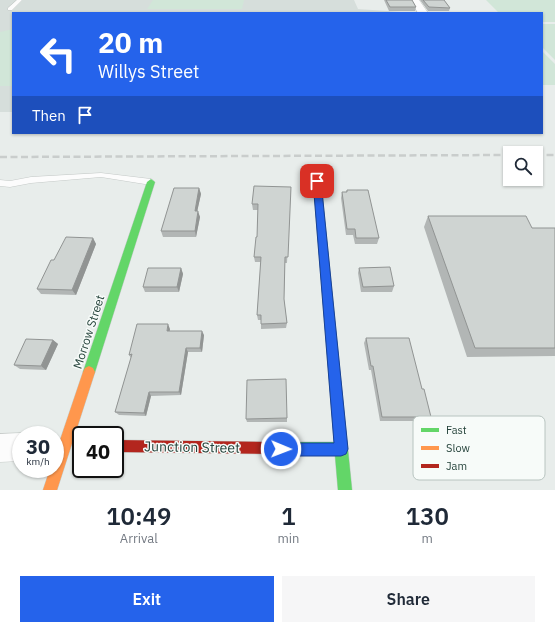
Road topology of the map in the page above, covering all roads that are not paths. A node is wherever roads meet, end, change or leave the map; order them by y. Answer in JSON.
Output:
{"nodes":[{"id":1,"x":20,"y":0,"type":"edge"},
{"id":2,"x":415,"y":0,"type":"edge"},
{"id":3,"x":10,"y":9,"type":"dead end"},
{"id":4,"x":423,"y":12,"type":"edge"},
{"id":5,"x":317,"y":181,"type":"dead end"},
{"id":6,"x":150,"y":182,"type":"joint"},
{"id":7,"x":1,"y":183,"type":"edge"},
{"id":8,"x":67,"y":445,"type":"edge"},
{"id":9,"x":124,"y":446,"type":"edge"},
{"id":10,"x":12,"y":447,"type":"edge"},
{"id":11,"x":0,"y":448,"type":"edge"},
{"id":12,"x":341,"y":449,"type":"junction"},
{"id":13,"x":50,"y":490,"type":"edge"},
{"id":14,"x":345,"y":490,"type":"edge"}],
"edges":[{"from":1,"to":3,"type":"lane"},
{"from":2,"to":4,"type":"street"},
{"from":5,"to":12,"type":"street"},
{"from":6,"to":7,"type":"lane"},
{"from":6,"to":8,"type":"street","name":"Morrow Street"},
{"from":8,"to":13,"type":"street","name":"Morrow Street"},
{"from":9,"to":12,"type":"street","name":"Junction Street"},
{"from":10,"to":11,"type":"street"},
{"from":12,"to":14,"type":"street"}]}
